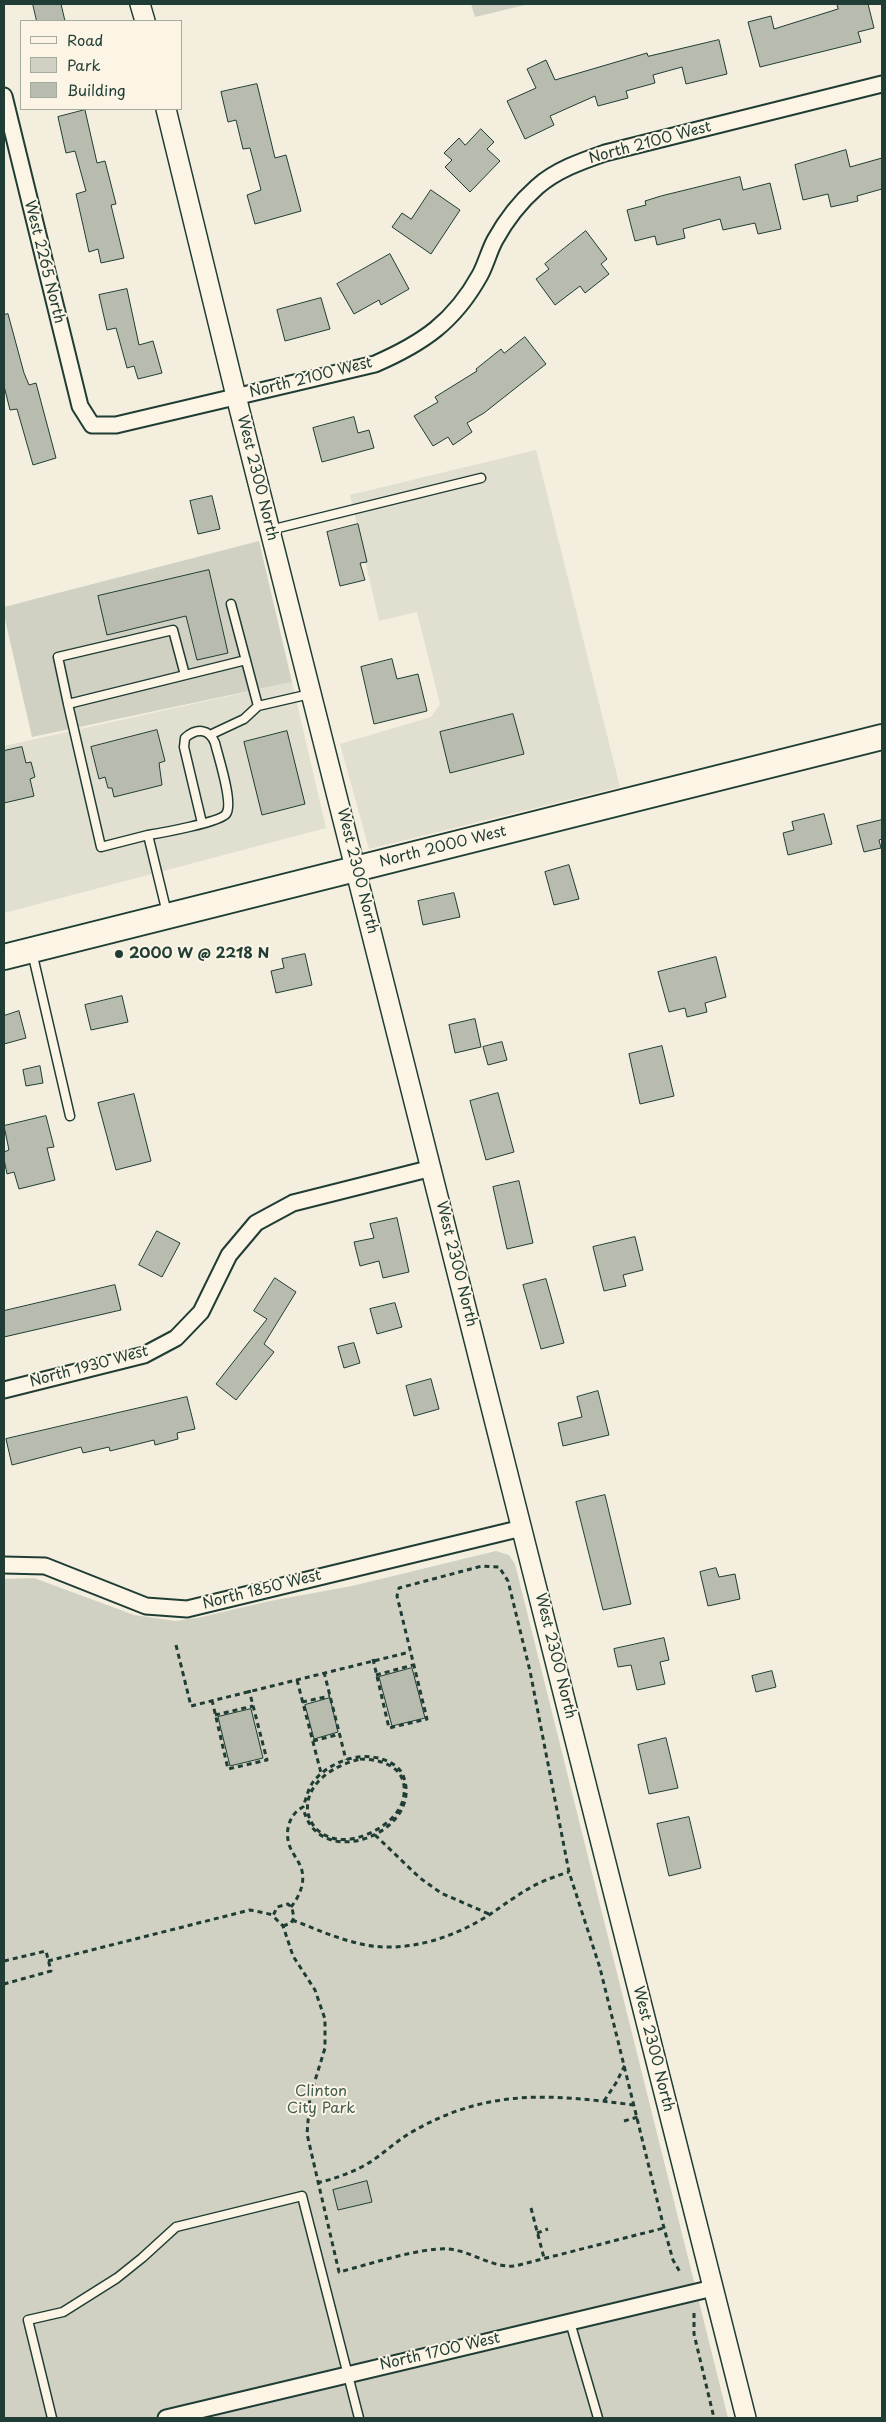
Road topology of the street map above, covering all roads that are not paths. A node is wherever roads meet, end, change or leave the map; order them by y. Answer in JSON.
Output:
{"nodes":[{"id":1,"x":140,"y":4,"type":"edge"},
{"id":2,"x":145,"y":20,"type":"edge"},
{"id":3,"x":882,"y":84,"type":"edge"},
{"id":4,"x":4,"y":96,"type":"edge"},
{"id":5,"x":166,"y":110,"type":"edge"},
{"id":6,"x":236,"y":396,"type":"junction"},
{"id":7,"x":92,"y":425,"type":"joint"},
{"id":8,"x":480,"y":478,"type":"dead end"},
{"id":9,"x":270,"y":530,"type":"junction"},
{"id":10,"x":231,"y":604,"type":"dead end"},
{"id":11,"x":246,"y":660,"type":"junction"},
{"id":12,"x":185,"y":675,"type":"junction"},
{"id":13,"x":312,"y":694,"type":"junction"},
{"id":14,"x":68,"y":704,"type":"junction"},
{"id":15,"x":258,"y":706,"type":"junction"},
{"id":16,"x":212,"y":734,"type":"junction"},
{"id":17,"x":882,"y":737,"type":"edge"},
{"id":18,"x":202,"y":823,"type":"junction"},
{"id":19,"x":148,"y":836,"type":"junction"},
{"id":20,"x":357,"y":868,"type":"junction"},
{"id":21,"x":168,"y":916,"type":"junction"},
{"id":22,"x":31,"y":950,"type":"junction"},
{"id":23,"x":4,"y":957,"type":"edge"},
{"id":24,"x":70,"y":1116,"type":"dead end"},
{"id":25,"x":432,"y":1168,"type":"junction"},
{"id":26,"x":4,"y":1390,"type":"edge"},
{"id":27,"x":522,"y":1528,"type":"junction"},
{"id":28,"x":4,"y":1565,"type":"edge"},
{"id":29,"x":713,"y":2288,"type":"junction"},
{"id":30,"x":570,"y":2322,"type":"junction"},
{"id":31,"x":347,"y":2374,"type":"junction"},
{"id":32,"x":52,"y":2418,"type":"edge"},
{"id":33,"x":166,"y":2418,"type":"edge"},
{"id":34,"x":359,"y":2418,"type":"edge"},
{"id":35,"x":598,"y":2418,"type":"edge"},
{"id":36,"x":746,"y":2418,"type":"edge"}],
"edges":[{"from":1,"to":2,"type":"street"},
{"from":3,"to":6,"type":"street","name":"North 2100 West"},
{"from":4,"to":7,"type":"street","name":"West 2265 North"},
{"from":5,"to":6,"type":"street","name":"West 2300 North"},
{"from":6,"to":7,"type":"street","name":"North 2100 West"},
{"from":6,"to":9,"type":"street","name":"West 2300 North"},
{"from":8,"to":9,"type":"lane"},
{"from":9,"to":13,"type":"street","name":"West 2300 North"},
{"from":10,"to":11,"type":"lane"},
{"from":11,"to":12,"type":"lane"},
{"from":11,"to":15,"type":"lane"},
{"from":12,"to":14,"type":"lane"},
{"from":12,"to":14,"type":"lane"},
{"from":13,"to":15,"type":"lane"},
{"from":13,"to":20,"type":"street","name":"West 2300 North"},
{"from":14,"to":19,"type":"lane"},
{"from":15,"to":16,"type":"lane"},
{"from":16,"to":18,"type":"lane"},
{"from":16,"to":18,"type":"lane"},
{"from":17,"to":20,"type":"main road","name":"North 2000 West"},
{"from":18,"to":19,"type":"lane"},
{"from":19,"to":21,"type":"lane"},
{"from":20,"to":21,"type":"main road","name":"North 2000 West"},
{"from":20,"to":25,"type":"street","name":"West 2300 North"},
{"from":21,"to":22,"type":"main road","name":"North 2000 West"},
{"from":22,"to":23,"type":"main road","name":"North 2000 West"},
{"from":22,"to":24,"type":"lane"},
{"from":25,"to":26,"type":"street","name":"North 1930 West"},
{"from":25,"to":27,"type":"street","name":"West 2300 North"},
{"from":27,"to":28,"type":"street","name":"North 1850 West"},
{"from":27,"to":29,"type":"street","name":"West 2300 North"},
{"from":29,"to":30,"type":"street","name":"North 1700 West"},
{"from":29,"to":36,"type":"street","name":"West 2300 North"},
{"from":30,"to":31,"type":"street","name":"North 1700 West"},
{"from":30,"to":35,"type":"lane"},
{"from":31,"to":32,"type":"lane"},
{"from":31,"to":33,"type":"street","name":"North 1700 West"},
{"from":31,"to":34,"type":"lane"}]}
